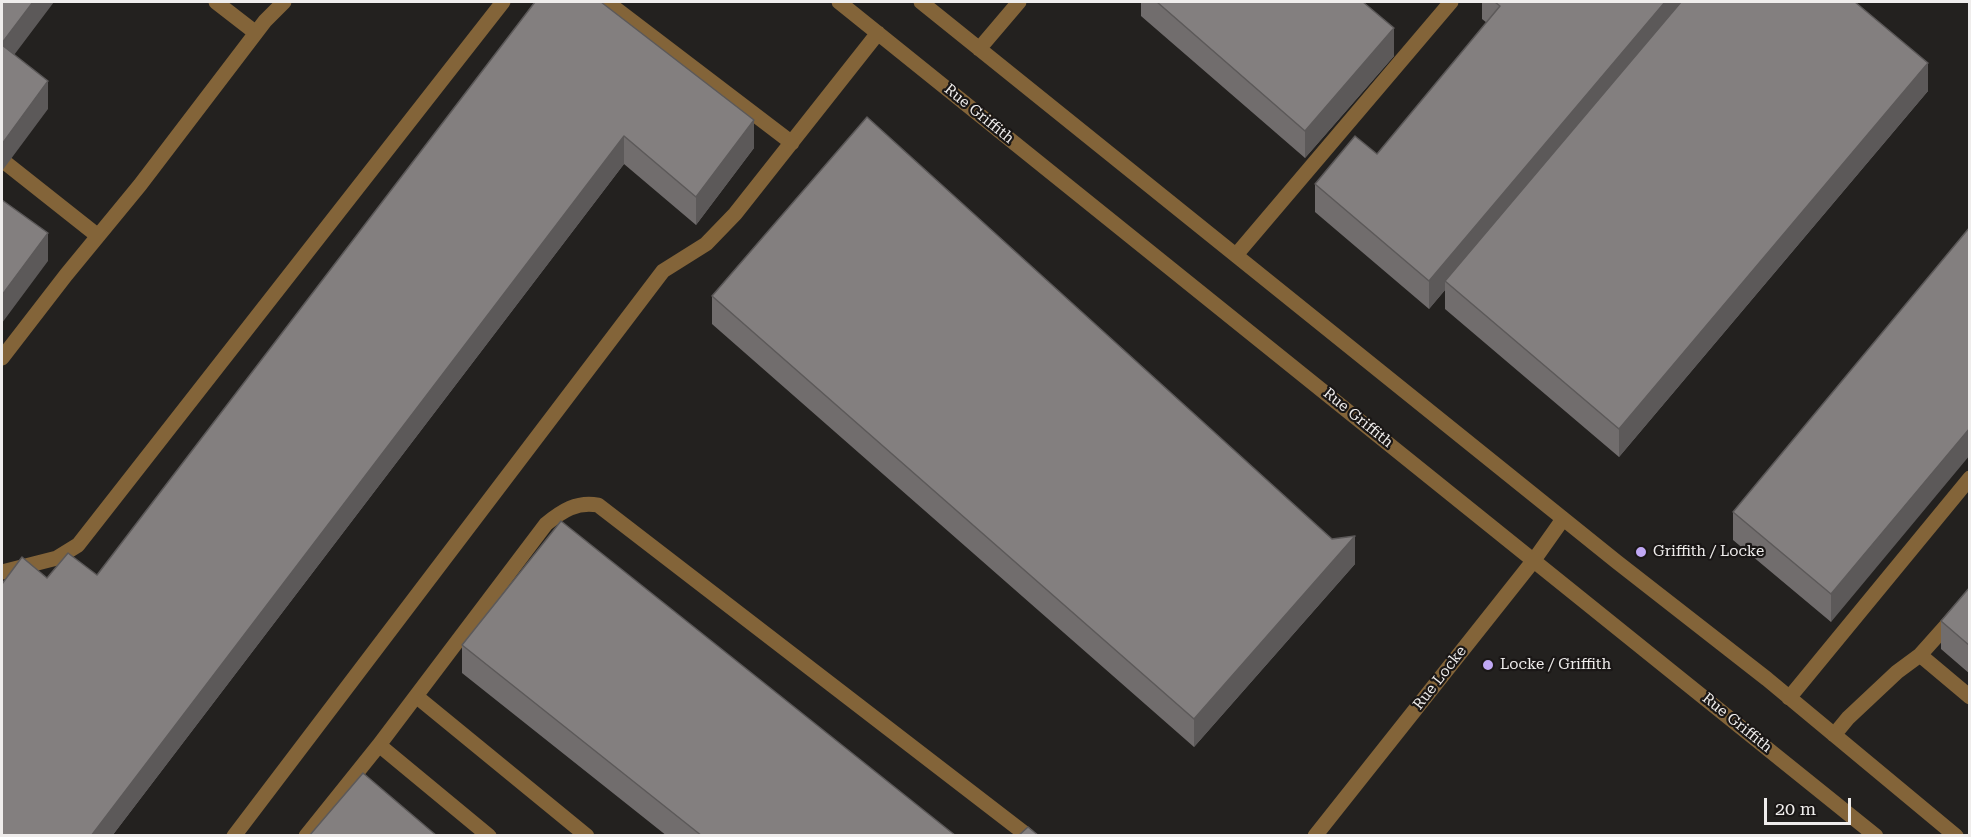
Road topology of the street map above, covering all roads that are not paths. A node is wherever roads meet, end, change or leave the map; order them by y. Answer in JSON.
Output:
{"nodes":[{"id":1,"x":216,"y":2,"type":"edge"},
{"id":2,"x":284,"y":2,"type":"edge"},
{"id":3,"x":503,"y":2,"type":"edge"},
{"id":4,"x":608,"y":2,"type":"edge"},
{"id":5,"x":839,"y":2,"type":"edge"},
{"id":6,"x":921,"y":2,"type":"edge"},
{"id":7,"x":1019,"y":2,"type":"edge"},
{"id":8,"x":1451,"y":2,"type":"edge"},
{"id":9,"x":256,"y":33,"type":"junction"},
{"id":10,"x":878,"y":33,"type":"junction"},
{"id":11,"x":979,"y":49,"type":"junction"},
{"id":12,"x":792,"y":143,"type":"junction"},
{"id":13,"x":7,"y":164,"type":"edge"},
{"id":14,"x":98,"y":236,"type":"junction"},
{"id":15,"x":1236,"y":255,"type":"junction"},
{"id":16,"x":2,"y":358,"type":"edge"},
{"id":17,"x":1970,"y":478,"type":"edge"},
{"id":18,"x":1563,"y":519,"type":"junction"},
{"id":19,"x":1534,"y":560,"type":"junction"},
{"id":20,"x":2,"y":572,"type":"edge"},
{"id":21,"x":1970,"y":598,"type":"edge"},
{"id":22,"x":1920,"y":655,"type":"junction"},
{"id":23,"x":416,"y":696,"type":"junction"},
{"id":24,"x":1970,"y":697,"type":"edge"},
{"id":25,"x":1789,"y":698,"type":"junction"},
{"id":26,"x":1834,"y":735,"type":"junction"},
{"id":27,"x":379,"y":746,"type":"junction"},
{"id":28,"x":1952,"y":834,"type":"edge"},
{"id":29,"x":234,"y":836,"type":"edge"},
{"id":30,"x":306,"y":836,"type":"edge"},
{"id":31,"x":489,"y":836,"type":"edge"},
{"id":32,"x":587,"y":836,"type":"edge"},
{"id":33,"x":1028,"y":836,"type":"edge"},
{"id":34,"x":1315,"y":836,"type":"edge"},
{"id":35,"x":1876,"y":836,"type":"edge"}],
"edges":[{"from":1,"to":9,"type":"street"},
{"from":2,"to":9,"type":"street"},
{"from":3,"to":20,"type":"street"},
{"from":4,"to":12,"type":"street"},
{"from":5,"to":10,"type":"street","name":"Rue Griffith"},
{"from":6,"to":11,"type":"street"},
{"from":7,"to":11,"type":"street"},
{"from":8,"to":15,"type":"street"},
{"from":9,"to":14,"type":"street"},
{"from":10,"to":12,"type":"street"},
{"from":10,"to":19,"type":"street","name":"Rue Griffith"},
{"from":11,"to":15,"type":"street"},
{"from":12,"to":29,"type":"street"},
{"from":13,"to":14,"type":"street"},
{"from":14,"to":16,"type":"street"},
{"from":15,"to":18,"type":"street"},
{"from":17,"to":25,"type":"street"},
{"from":18,"to":19,"type":"street","name":"Rue Locke"},
{"from":18,"to":25,"type":"street"},
{"from":19,"to":34,"type":"street","name":"Rue Locke"},
{"from":19,"to":35,"type":"street","name":"Rue Griffith"},
{"from":21,"to":22,"type":"street"},
{"from":22,"to":24,"type":"street"},
{"from":22,"to":26,"type":"street"},
{"from":23,"to":27,"type":"street"},
{"from":23,"to":32,"type":"street"},
{"from":23,"to":33,"type":"street"},
{"from":25,"to":26,"type":"street"},
{"from":26,"to":28,"type":"street"},
{"from":27,"to":30,"type":"street"},
{"from":27,"to":31,"type":"street"}]}
